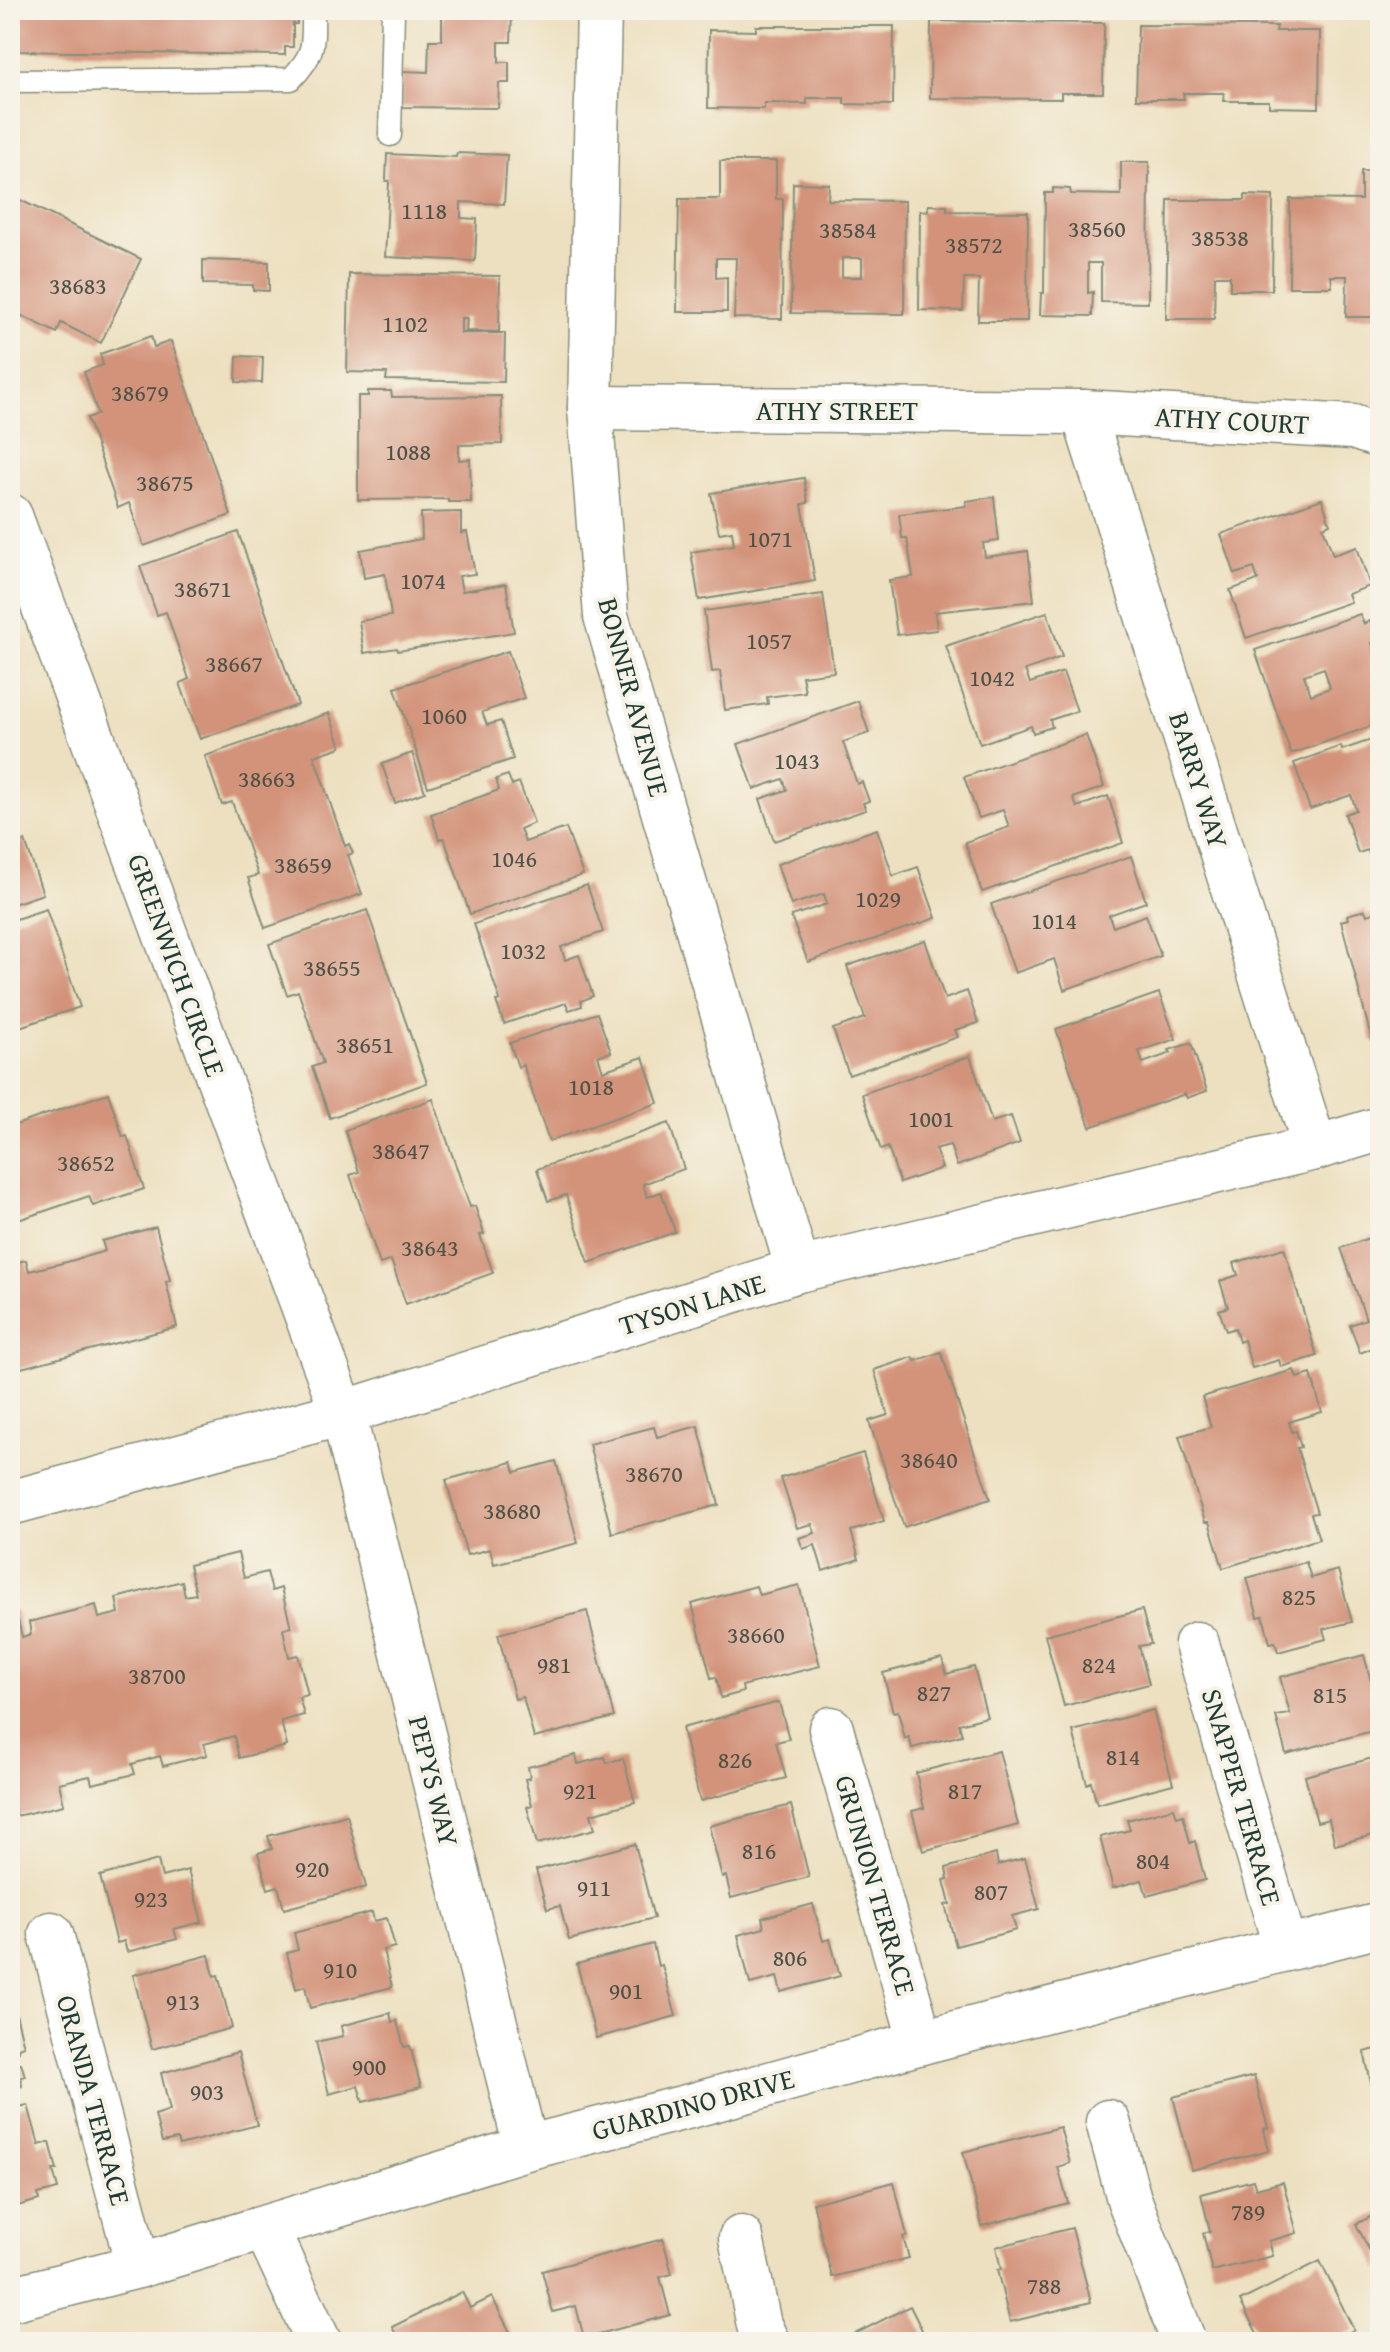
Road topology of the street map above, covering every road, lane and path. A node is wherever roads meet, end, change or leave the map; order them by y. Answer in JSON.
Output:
{"nodes":[{"id":1,"x":313,"y":10,"type":"edge"},
{"id":2,"x":393,"y":10,"type":"edge"},
{"id":3,"x":599,"y":10,"type":"edge"},
{"id":4,"x":10,"y":81,"type":"edge"},
{"id":5,"x":390,"y":135,"type":"dead end"},
{"id":6,"x":590,"y":408,"type":"junction"},
{"id":7,"x":1083,"y":412,"type":"junction"},
{"id":8,"x":1380,"y":436,"type":"edge"},
{"id":9,"x":10,"y":516,"type":"edge"},
{"id":10,"x":1380,"y":1129,"type":"edge"},
{"id":11,"x":1315,"y":1148,"type":"junction"},
{"id":12,"x":798,"y":1270,"type":"junction"},
{"id":13,"x":343,"y":1413,"type":"junction"},
{"id":14,"x":10,"y":1503,"type":"edge"},
{"id":15,"x":1197,"y":1644,"type":"dead end"},
{"id":16,"x":831,"y":1729,"type":"dead end"},
{"id":17,"x":1380,"y":1925,"type":"edge"},
{"id":18,"x":51,"y":1934,"type":"dead end"},
{"id":19,"x":1286,"y":1949,"type":"junction"},
{"id":20,"x":921,"y":2042,"type":"junction"},
{"id":21,"x":1108,"y":2122,"type":"dead end"},
{"id":22,"x":526,"y":2148,"type":"junction"},
{"id":23,"x":266,"y":2229,"type":"junction"},
{"id":24,"x":741,"y":2238,"type":"dead end"},
{"id":25,"x":138,"y":2266,"type":"junction"},
{"id":26,"x":10,"y":2299,"type":"edge"},
{"id":27,"x":319,"y":2342,"type":"edge"},
{"id":28,"x":767,"y":2342,"type":"edge"},
{"id":29,"x":1184,"y":2342,"type":"edge"}],
"edges":[{"from":1,"to":4,"type":"lane"},
{"from":2,"to":5,"type":"lane"},
{"from":3,"to":6,"type":"street","name":"BONNER AVENUE"},
{"from":6,"to":7,"type":"street","name":"ATHY STREET"},
{"from":6,"to":12,"type":"street","name":"BONNER AVENUE"},
{"from":7,"to":8,"type":"street","name":"ATHY COURT"},
{"from":7,"to":11,"type":"street","name":"BARRY WAY"},
{"from":9,"to":13,"type":"street","name":"GREENWICH CIRCLE"},
{"from":10,"to":11,"type":"street","name":"TYSON LANE"},
{"from":11,"to":12,"type":"street","name":"TYSON LANE"},
{"from":12,"to":13,"type":"street","name":"TYSON LANE"},
{"from":13,"to":14,"type":"street","name":"TYSON LANE"},
{"from":13,"to":22,"type":"street","name":"PEPYS WAY"},
{"from":15,"to":19,"type":"street","name":"SNAPPER TERRACE"},
{"from":16,"to":20,"type":"street","name":"GRUNION TERRACE"},
{"from":17,"to":19,"type":"street","name":"GUARDINO DRIVE"},
{"from":18,"to":25,"type":"street","name":"ORANDA TERRACE"},
{"from":19,"to":20,"type":"street","name":"GUARDINO DRIVE"},
{"from":20,"to":22,"type":"street","name":"GUARDINO DRIVE"},
{"from":21,"to":29,"type":"street"},
{"from":22,"to":23,"type":"street","name":"GUARDINO DRIVE"},
{"from":23,"to":25,"type":"street","name":"GUARDINO DRIVE"},
{"from":23,"to":27,"type":"street"},
{"from":24,"to":28,"type":"street"},
{"from":25,"to":26,"type":"street","name":"GUARDINO DRIVE"}]}
